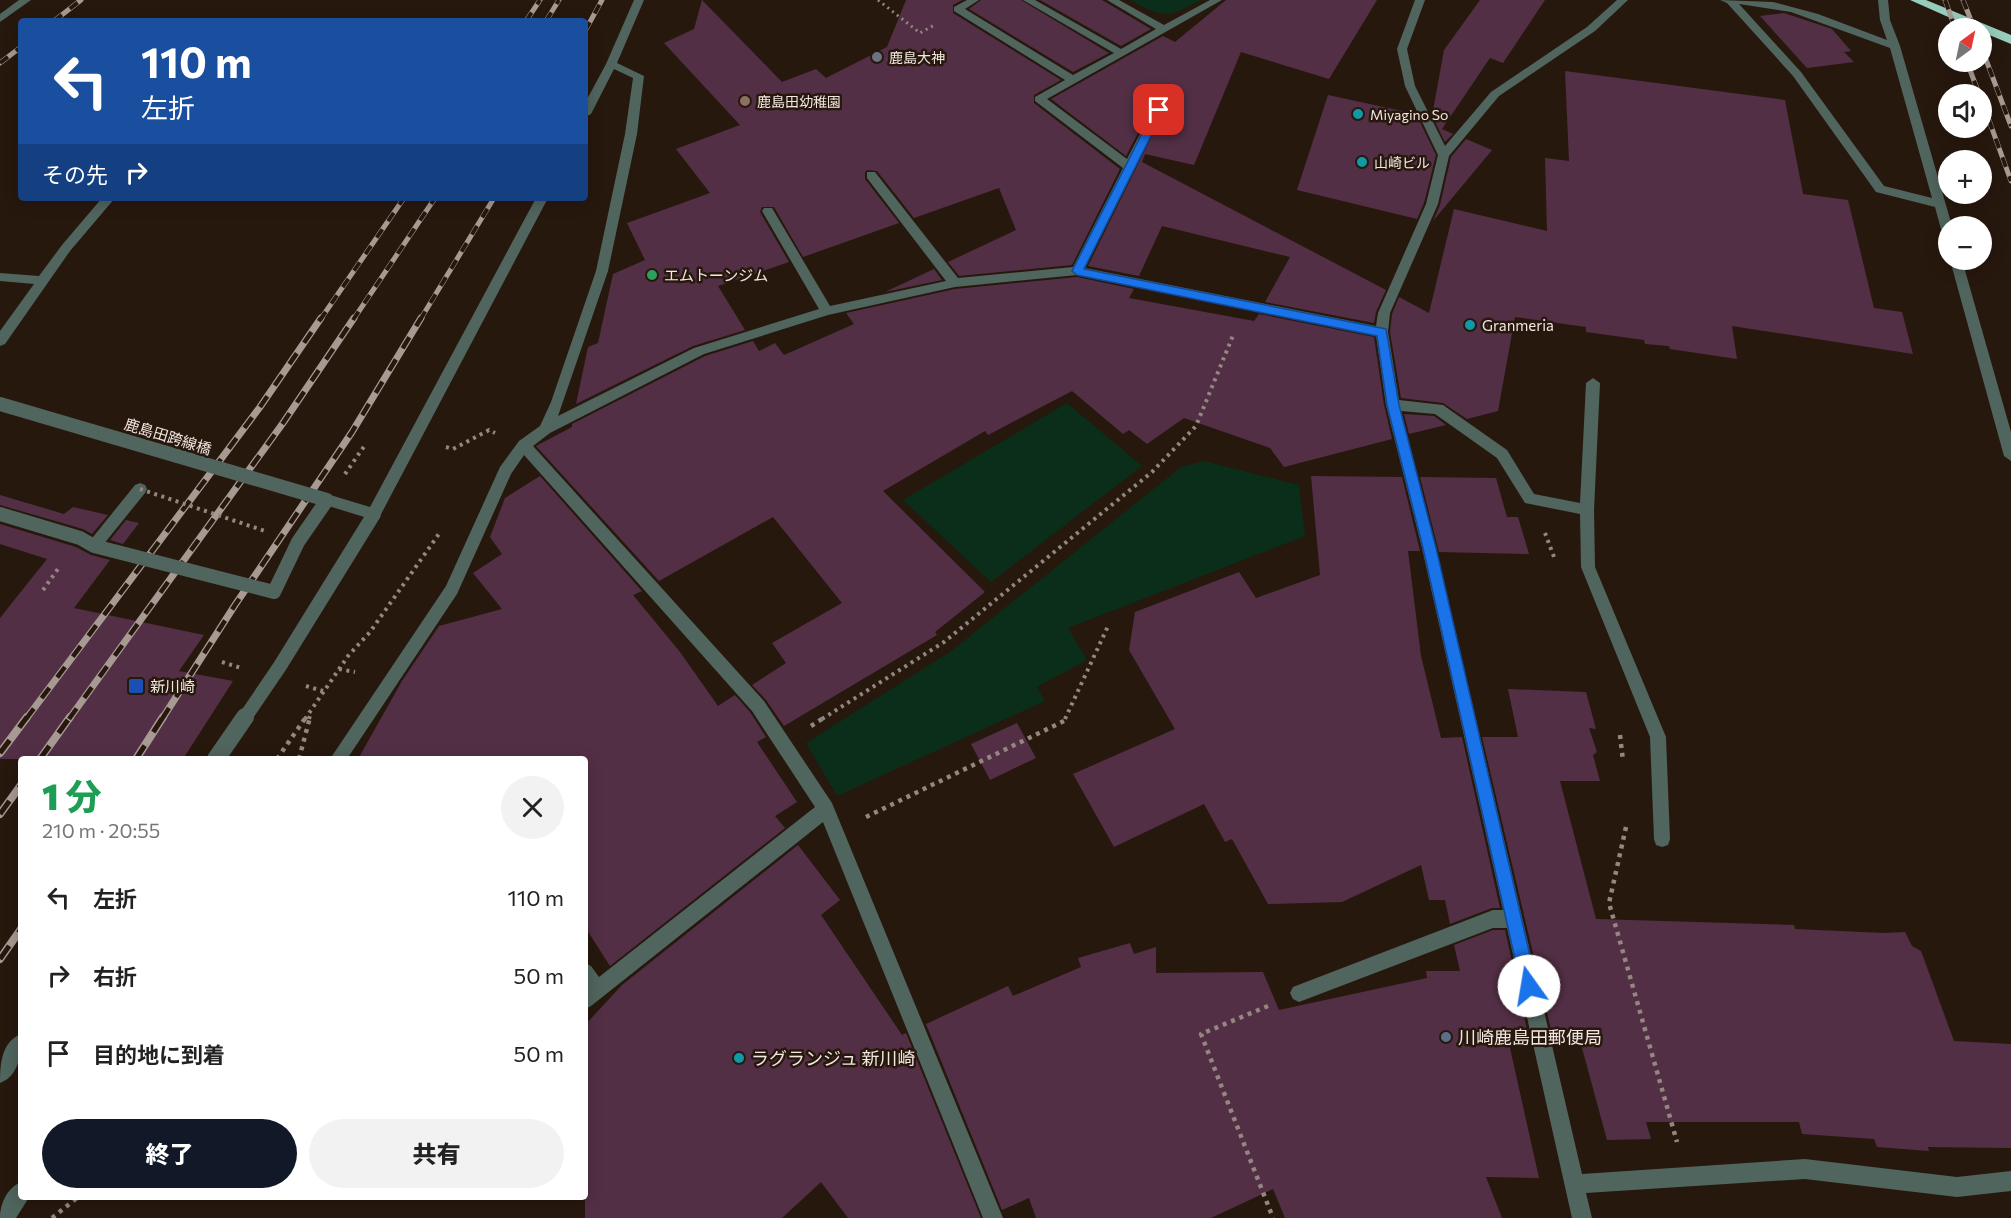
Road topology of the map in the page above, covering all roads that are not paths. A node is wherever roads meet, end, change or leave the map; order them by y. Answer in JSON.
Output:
{"nodes":[{"id":1,"x":26,"y":0,"type":"edge"},
{"id":2,"x":639,"y":0,"type":"edge"},
{"id":3,"x":974,"y":0,"type":"edge"},
{"id":4,"x":1028,"y":0,"type":"edge"},
{"id":5,"x":1112,"y":0,"type":"edge"},
{"id":6,"x":1217,"y":0,"type":"edge"},
{"id":7,"x":1420,"y":0,"type":"edge"},
{"id":8,"x":1623,"y":0,"type":"edge"},
{"id":9,"x":1883,"y":0,"type":"edge"},
{"id":10,"x":1916,"y":0,"type":"edge"},
{"id":11,"x":1728,"y":1,"type":"edge"},
{"id":12,"x":0,"y":19,"type":"edge"},
{"id":13,"x":1165,"y":30,"type":"junction"},
{"id":14,"x":2011,"y":40,"type":"edge"},
{"id":15,"x":1895,"y":46,"type":"junction"},
{"id":16,"x":1121,"y":54,"type":"junction"},
{"id":17,"x":611,"y":64,"type":"junction"},
{"id":18,"x":1073,"y":80,"type":"junction"},
{"id":19,"x":1168,"y":90,"type":"dead end"},
{"id":20,"x":588,"y":108,"type":"edge"},
{"id":21,"x":1444,"y":155,"type":"junction"},
{"id":22,"x":1130,"y":166,"type":"junction"},
{"id":23,"x":871,"y":175,"type":"dead end"},
{"id":24,"x":1938,"y":197,"type":"edge"},
{"id":25,"x":106,"y":201,"type":"edge"},
{"id":26,"x":540,"y":201,"type":"edge"},
{"id":27,"x":1938,"y":204,"type":"edge"},
{"id":28,"x":1940,"y":204,"type":"edge"},
{"id":29,"x":768,"y":211,"type":"dead end"},
{"id":30,"x":1943,"y":216,"type":"edge"},
{"id":31,"x":1959,"y":270,"type":"edge"},
{"id":32,"x":1077,"y":271,"type":"junction"},
{"id":33,"x":0,"y":277,"type":"edge"},
{"id":34,"x":44,"y":280,"type":"junction"},
{"id":35,"x":955,"y":283,"type":"junction"},
{"id":36,"x":827,"y":311,"type":"junction"},
{"id":37,"x":1382,"y":332,"type":"junction"},
{"id":38,"x":0,"y":341,"type":"edge"},
{"id":39,"x":1593,"y":384,"type":"dead end"},
{"id":40,"x":0,"y":404,"type":"edge"},
{"id":41,"x":1393,"y":405,"type":"junction"},
{"id":42,"x":545,"y":429,"type":"junction"},
{"id":43,"x":524,"y":446,"type":"junction"},
{"id":44,"x":2011,"y":456,"type":"edge"},
{"id":45,"x":140,"y":489,"type":"road end"},
{"id":46,"x":327,"y":500,"type":"junction"},
{"id":47,"x":1587,"y":510,"type":"junction"},
{"id":48,"x":0,"y":514,"type":"edge"},
{"id":49,"x":374,"y":514,"type":"junction"},
{"id":50,"x":94,"y":546,"type":"junction"},
{"id":51,"x":218,"y":756,"type":"edge"},
{"id":52,"x":340,"y":756,"type":"edge"},
{"id":53,"x":826,"y":809,"type":"junction"},
{"id":54,"x":1662,"y":839,"type":"dead end"},
{"id":55,"x":1514,"y":919,"type":"junction"},
{"id":56,"x":1299,"y":993,"type":"road end"},
{"id":57,"x":591,"y":994,"type":"edge"},
{"id":58,"x":18,"y":1047,"type":"edge"},
{"id":59,"x":0,"y":1074,"type":"edge"},
{"id":60,"x":2011,"y":1181,"type":"edge"},
{"id":61,"x":1574,"y":1184,"type":"junction"},
{"id":62,"x":18,"y":1197,"type":"edge"},
{"id":63,"x":4,"y":1218,"type":"edge"},
{"id":64,"x":993,"y":1218,"type":"edge"},
{"id":65,"x":1582,"y":1218,"type":"edge"}],
"edges":[{"from":1,"to":12,"type":"street"},
{"from":2,"to":17,"type":"street"},
{"from":3,"to":18,"type":"street"},
{"from":4,"to":16,"type":"street"},
{"from":5,"to":13,"type":"street"},
{"from":6,"to":13,"type":"street"},
{"from":7,"to":21,"type":"street"},
{"from":8,"to":21,"type":"street"},
{"from":9,"to":15,"type":"street"},
{"from":10,"to":14,"type":"highway"},
{"from":11,"to":15,"type":"street"},
{"from":11,"to":27,"type":"street"},
{"from":13,"to":16,"type":"street"},
{"from":15,"to":24,"type":"street"},
{"from":16,"to":18,"type":"street"},
{"from":17,"to":20,"type":"street"},
{"from":17,"to":42,"type":"street"},
{"from":18,"to":22,"type":"street"},
{"from":19,"to":22,"type":"street"},
{"from":21,"to":37,"type":"street"},
{"from":22,"to":32,"type":"street"},
{"from":23,"to":35,"type":"street"},
{"from":25,"to":34,"type":"street"},
{"from":26,"to":49,"type":"street"},
{"from":28,"to":30,"type":"street"},
{"from":29,"to":36,"type":"street"},
{"from":31,"to":44,"type":"street"},
{"from":32,"to":35,"type":"street"},
{"from":32,"to":37,"type":"street"},
{"from":33,"to":34,"type":"street"},
{"from":34,"to":38,"type":"street"},
{"from":35,"to":36,"type":"street"},
{"from":36,"to":42,"type":"street"},
{"from":37,"to":41,"type":"street"},
{"from":39,"to":47,"type":"street"},
{"from":40,"to":46,"type":"street","name":"鹿島田跨線橋","bridge":true},
{"from":41,"to":47,"type":"street"},
{"from":41,"to":55,"type":"street"},
{"from":42,"to":43,"type":"street"},
{"from":43,"to":52,"type":"street"},
{"from":43,"to":53,"type":"street"},
{"from":45,"to":50,"type":"street"},
{"from":46,"to":49,"type":"street","name":"鹿島田跨線橋"},
{"from":46,"to":50,"type":"street","bridge":true},
{"from":47,"to":54,"type":"street"},
{"from":48,"to":50,"type":"street","bridge":true},
{"from":49,"to":51,"type":"street","bridge":true},
{"from":53,"to":57,"type":"street"},
{"from":53,"to":64,"type":"street"},
{"from":55,"to":56,"type":"street"},
{"from":55,"to":61,"type":"street"},
{"from":58,"to":59,"type":"street"},
{"from":60,"to":61,"type":"street"},
{"from":61,"to":65,"type":"street"},
{"from":62,"to":63,"type":"street"}]}
